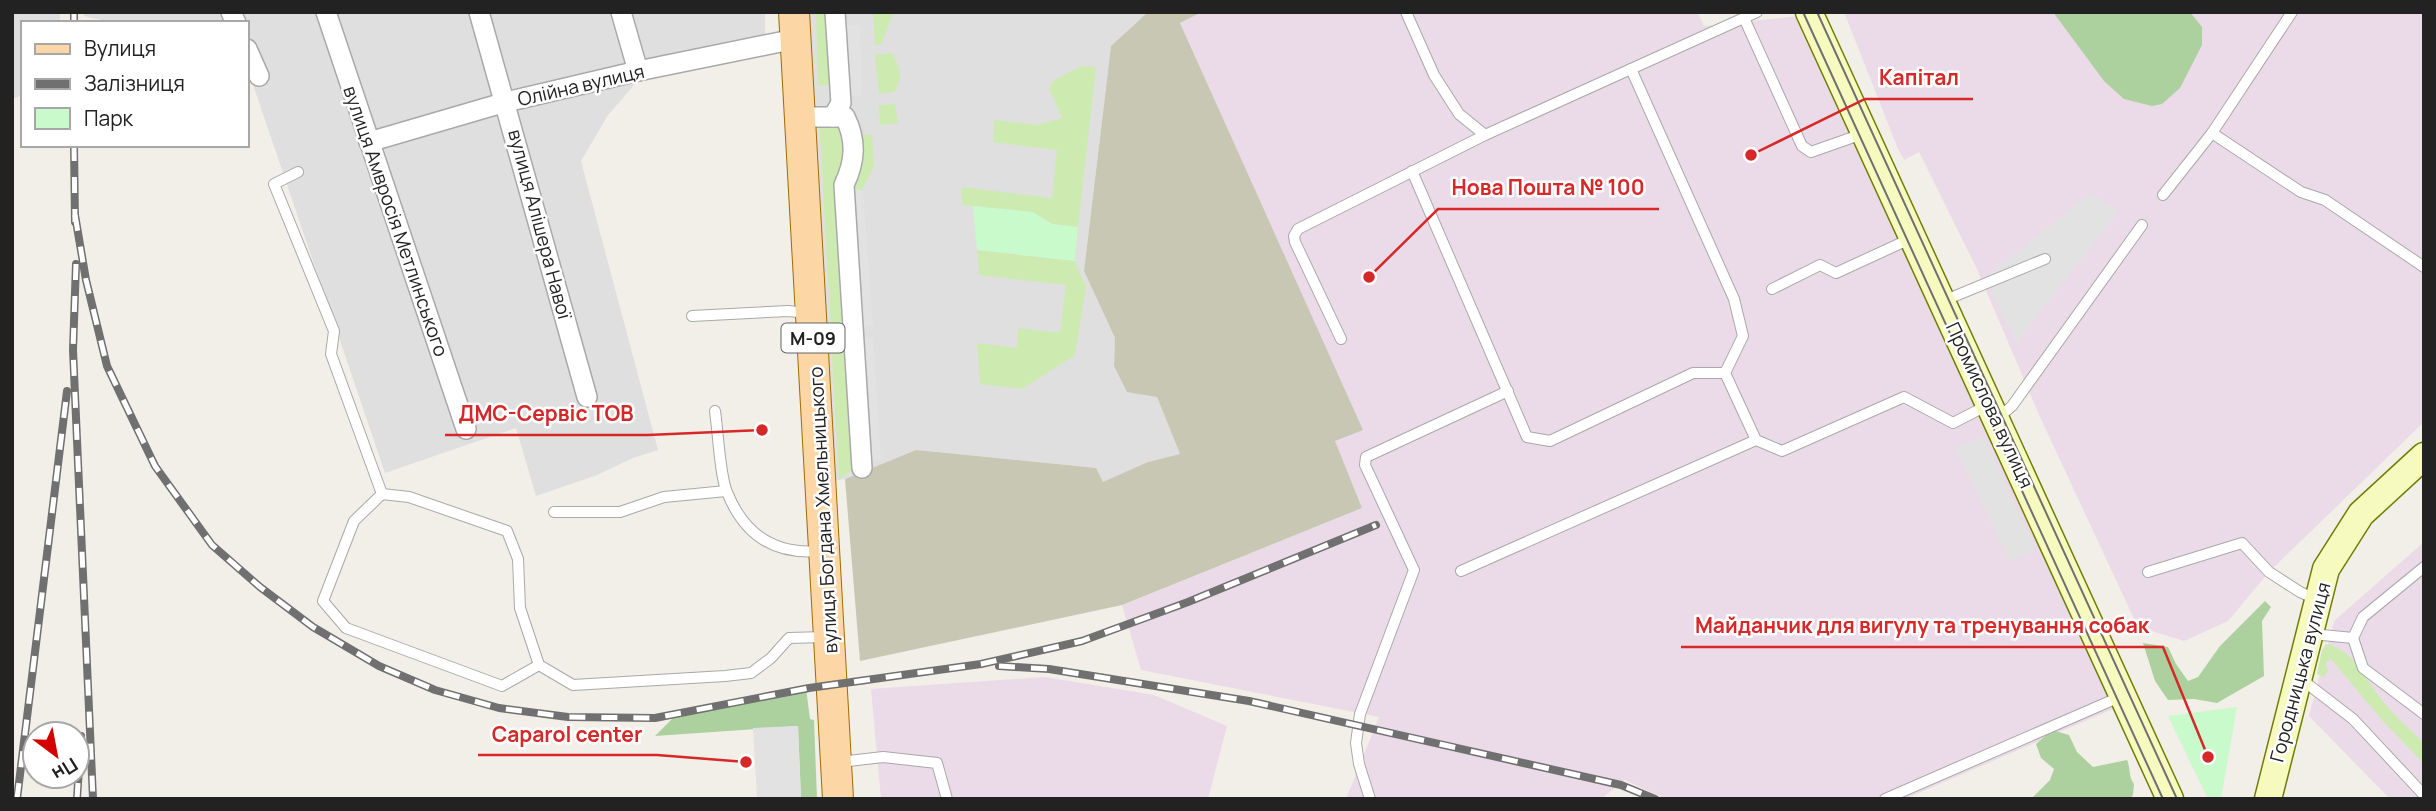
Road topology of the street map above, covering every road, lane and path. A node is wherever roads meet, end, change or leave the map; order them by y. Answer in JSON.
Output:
{"nodes":[{"id":1,"x":327,"y":12,"type":"edge"},
{"id":2,"x":479,"y":12,"type":"edge"},
{"id":3,"x":621,"y":12,"type":"edge"},
{"id":4,"x":835,"y":12,"type":"edge"},
{"id":5,"x":1406,"y":12,"type":"edge"},
{"id":6,"x":1757,"y":12,"type":"edge"},
{"id":7,"x":2292,"y":12,"type":"edge"},
{"id":8,"x":1811,"y":13,"type":"edge"},
{"id":9,"x":1744,"y":18,"type":"junction"},
{"id":10,"x":794,"y":26,"type":"edge"},
{"id":11,"x":248,"y":51,"type":"edge"},
{"id":12,"x":1631,"y":69,"type":"junction"},
{"id":13,"x":638,"y":71,"type":"junction"},
{"id":14,"x":258,"y":76,"type":"dead end"},
{"id":15,"x":506,"y":102,"type":"junction"},
{"id":16,"x":801,"y":117,"type":"junction"},
{"id":17,"x":834,"y":117,"type":"junction"},
{"id":18,"x":1865,"y":133,"type":"junction"},
{"id":19,"x":2211,"y":133,"type":"junction"},
{"id":20,"x":1485,"y":135,"type":"junction"},
{"id":21,"x":369,"y":142,"type":"junction"},
{"id":22,"x":1412,"y":171,"type":"junction"},
{"id":23,"x":298,"y":172,"type":"dead end"},
{"id":24,"x":2163,"y":195,"type":"dead end"},
{"id":25,"x":2141,"y":225,"type":"dead end"},
{"id":26,"x":1913,"y":238,"type":"junction"},
{"id":27,"x":2045,"y":259,"type":"dead end"},
{"id":28,"x":2424,"y":267,"type":"edge"},
{"id":29,"x":1772,"y":289,"type":"dead end"},
{"id":30,"x":1942,"y":302,"type":"junction"},
{"id":31,"x":812,"y":313,"type":"junction"},
{"id":32,"x":692,"y":316,"type":"dead end"},
{"id":33,"x":1341,"y":339,"type":"dead end"},
{"id":34,"x":1725,"y":373,"type":"junction"},
{"id":35,"x":1508,"y":391,"type":"junction"},
{"id":36,"x":587,"y":397,"type":"dead end"},
{"id":37,"x":715,"y":411,"type":"dead end"},
{"id":38,"x":1992,"y":412,"type":"junction"},
{"id":39,"x":466,"y":429,"type":"dead end"},
{"id":40,"x":1756,"y":440,"type":"junction"},
{"id":41,"x":2424,"y":456,"type":"edge"},
{"id":42,"x":862,"y":468,"type":"dead end"},
{"id":43,"x":726,"y":491,"type":"junction"},
{"id":44,"x":382,"y":494,"type":"junction"},
{"id":45,"x":554,"y":512,"type":"dead end"},
{"id":46,"x":825,"y":551,"type":"junction"},
{"id":47,"x":2424,"y":566,"type":"edge"},
{"id":48,"x":1461,"y":571,"type":"dead end"},
{"id":49,"x":2148,"y":572,"type":"dead end"},
{"id":50,"x":2318,"y":600,"type":"junction"},
{"id":51,"x":2309,"y":634,"type":"junction"},
{"id":52,"x":829,"y":636,"type":"junction"},
{"id":53,"x":2353,"y":638,"type":"junction"},
{"id":54,"x":539,"y":665,"type":"junction"},
{"id":55,"x":2298,"y":677,"type":"junction"},
{"id":56,"x":2122,"y":696,"type":"junction"},
{"id":57,"x":2424,"y":714,"type":"edge"},
{"id":58,"x":836,"y":762,"type":"junction"},
{"id":59,"x":2424,"y":795,"type":"edge"},
{"id":60,"x":838,"y":799,"type":"edge"},
{"id":61,"x":947,"y":799,"type":"edge"},
{"id":62,"x":1370,"y":799,"type":"edge"},
{"id":63,"x":1885,"y":799,"type":"edge"},
{"id":64,"x":2170,"y":799,"type":"edge"},
{"id":65,"x":2268,"y":799,"type":"edge"}],
"edges":[{"from":1,"to":21,"type":"street","name":"вулиця Амвросія Метлинського"},
{"from":2,"to":15,"type":"street","name":"вулиця Алішера Навої"},
{"from":3,"to":13,"type":"street"},
{"from":4,"to":17,"type":"street"},
{"from":5,"to":20,"type":"lane"},
{"from":6,"to":9,"type":"lane"},
{"from":7,"to":19,"type":"lane"},
{"from":8,"to":18,"type":"main road","name":"Промислова вулиця"},
{"from":9,"to":12,"type":"lane"},
{"from":9,"to":18,"type":"lane"},
{"from":10,"to":13,"type":"street","name":"Олійна вулиця"},
{"from":10,"to":16,"type":"main road","name":"вулиця Богдана Хмельницького","number":"М-09"},
{"from":11,"to":14,"type":"street"},
{"from":12,"to":20,"type":"lane"},
{"from":12,"to":34,"type":"lane"},
{"from":13,"to":15,"type":"street","name":"Олійна вулиця"},
{"from":15,"to":21,"type":"street","name":"Олійна вулиця"},
{"from":15,"to":36,"type":"street","name":"вулиця Алішера Навої"},
{"from":16,"to":17,"type":"street"},
{"from":16,"to":31,"type":"main road","name":"вулиця Богдана Хмельницького","number":"М-09"},
{"from":17,"to":42,"type":"street"},
{"from":18,"to":26,"type":"main road","name":"Промислова вулиця"},
{"from":19,"to":24,"type":"lane"},
{"from":19,"to":28,"type":"lane"},
{"from":20,"to":22,"type":"lane"},
{"from":21,"to":39,"type":"street","name":"вулиця Амвросія Метлинського"},
{"from":22,"to":33,"type":"lane"},
{"from":22,"to":35,"type":"lane"},
{"from":23,"to":44,"type":"lane"},
{"from":25,"to":38,"type":"lane"},
{"from":26,"to":29,"type":"lane"},
{"from":26,"to":30,"type":"main road","name":"Промислова вулиця"},
{"from":27,"to":30,"type":"lane"},
{"from":30,"to":38,"type":"main road","name":"Промислова вулиця"},
{"from":31,"to":32,"type":"lane"},
{"from":31,"to":46,"type":"main road","name":"вулиця Богдана Хмельницького","number":"М-09"},
{"from":34,"to":35,"type":"lane"},
{"from":34,"to":40,"type":"lane"},
{"from":35,"to":62,"type":"lane"},
{"from":37,"to":43,"type":"lane"},
{"from":38,"to":40,"type":"lane"},
{"from":38,"to":56,"type":"main road","name":"Промислова вулиця"},
{"from":40,"to":48,"type":"lane"},
{"from":41,"to":50,"type":"main road","name":"Городницька вулиця"},
{"from":43,"to":45,"type":"lane"},
{"from":43,"to":46,"type":"lane"},
{"from":44,"to":54,"type":"lane"},
{"from":44,"to":54,"type":"lane"},
{"from":46,"to":52,"type":"main road","name":"вулиця Богдана Хмельницького","number":"М-09"},
{"from":47,"to":53,"type":"lane"},
{"from":49,"to":50,"type":"lane"},
{"from":50,"to":51,"type":"main road","name":"Городницька вулиця"},
{"from":51,"to":53,"type":"lane"},
{"from":51,"to":55,"type":"main road","name":"Городницька вулиця"},
{"from":52,"to":54,"type":"lane"},
{"from":52,"to":58,"type":"main road","name":"вулиця Богдана Хмельницького","number":"М-09"},
{"from":53,"to":57,"type":"lane"},
{"from":55,"to":59,"type":"lane"},
{"from":55,"to":65,"type":"main road","name":"Городницька вулиця"},
{"from":56,"to":63,"type":"lane"},
{"from":56,"to":64,"type":"main road","name":"Промислова вулиця"},
{"from":58,"to":60,"type":"main road","name":"вулиця Богдана Хмельницького","number":"М-09"},
{"from":58,"to":61,"type":"lane"}]}
